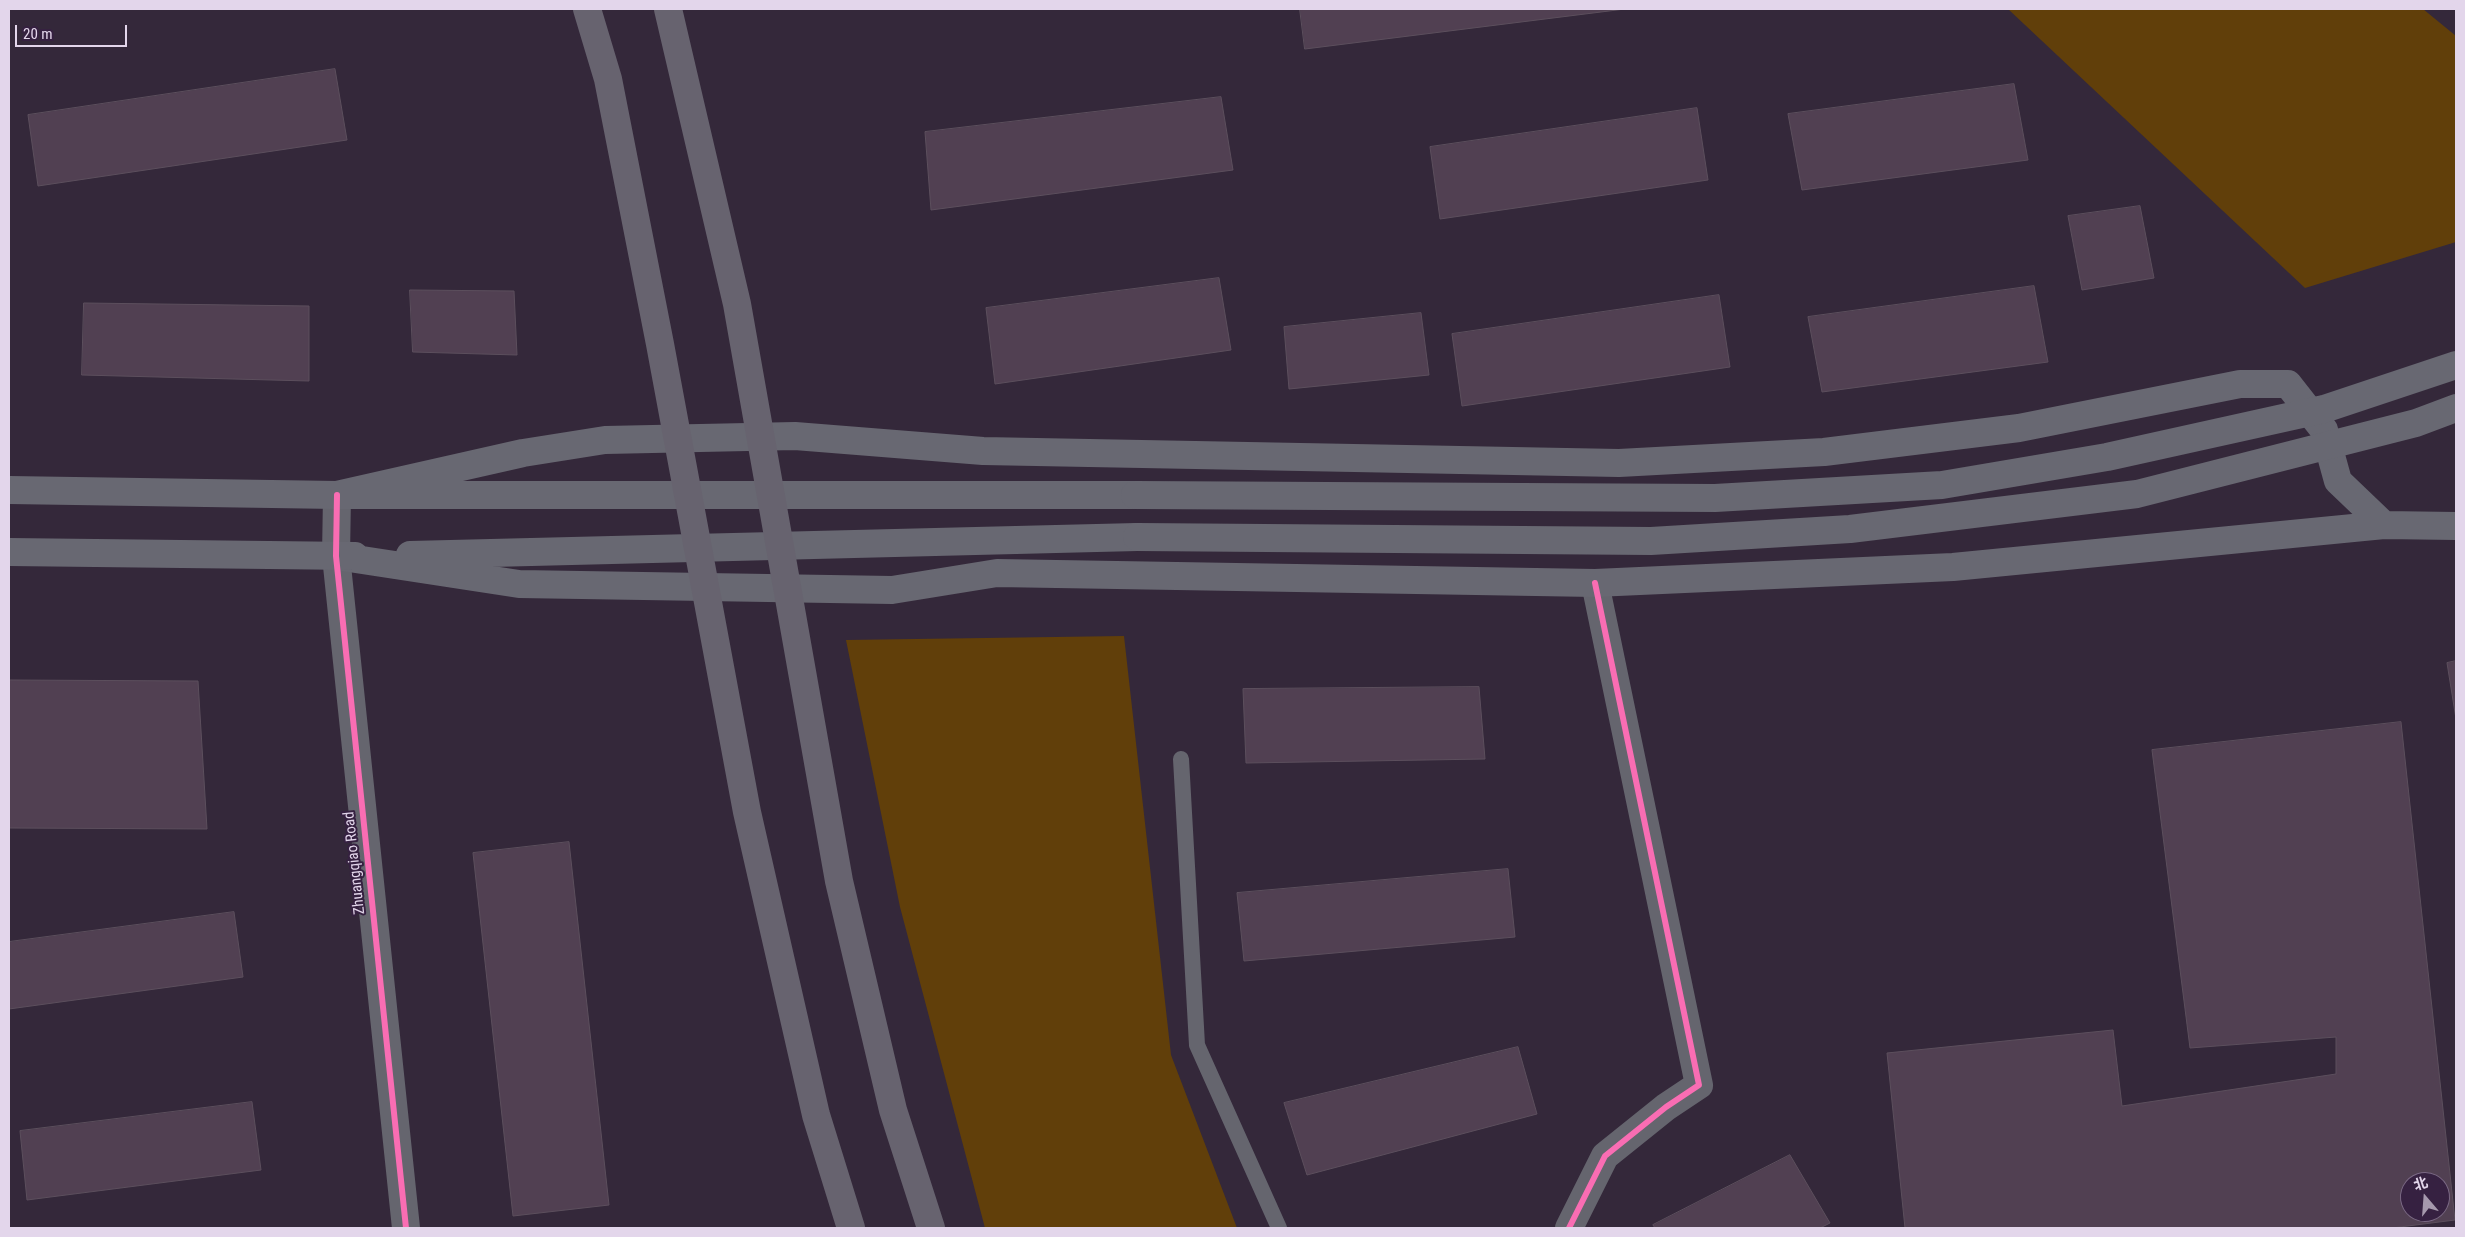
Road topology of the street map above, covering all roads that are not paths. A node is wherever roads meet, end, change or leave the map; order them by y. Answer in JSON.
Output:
{"nodes":[{"id":1,"x":587,"y":9,"type":"edge"},
{"id":2,"x":668,"y":9,"type":"edge"},
{"id":3,"x":2456,"y":365,"type":"edge"},
{"id":4,"x":2456,"y":408,"type":"edge"},
{"id":5,"x":9,"y":490,"type":"edge"},
{"id":6,"x":337,"y":495,"type":"junction"},
{"id":7,"x":2384,"y":525,"type":"junction"},
{"id":8,"x":2456,"y":526,"type":"edge"},
{"id":9,"x":9,"y":552,"type":"edge"},
{"id":10,"x":336,"y":556,"type":"junction"},
{"id":11,"x":1595,"y":583,"type":"junction"},
{"id":12,"x":1181,"y":759,"type":"dead end"},
{"id":13,"x":406,"y":1228,"type":"edge"},
{"id":14,"x":850,"y":1228,"type":"edge"},
{"id":15,"x":931,"y":1228,"type":"edge"},
{"id":16,"x":1279,"y":1228,"type":"edge"},
{"id":17,"x":1569,"y":1228,"type":"edge"}],
"edges":[{"from":1,"to":14,"type":"highway","bridge":true},
{"from":2,"to":15,"type":"highway","bridge":true},
{"from":3,"to":6,"type":"main road","bridge":true},
{"from":4,"to":10,"type":"main road","bridge":true},
{"from":5,"to":6,"type":"main road"},
{"from":6,"to":7,"type":"main road"},
{"from":6,"to":10,"type":"street","name":"Zhuangqiao Road"},
{"from":7,"to":8,"type":"main road"},
{"from":7,"to":11,"type":"main road"},
{"from":9,"to":10,"type":"main road"},
{"from":10,"to":11,"type":"main road"},
{"from":10,"to":13,"type":"street","name":"Zhuangqiao Road"},
{"from":11,"to":17,"type":"street"},
{"from":12,"to":16,"type":"lane"}]}
